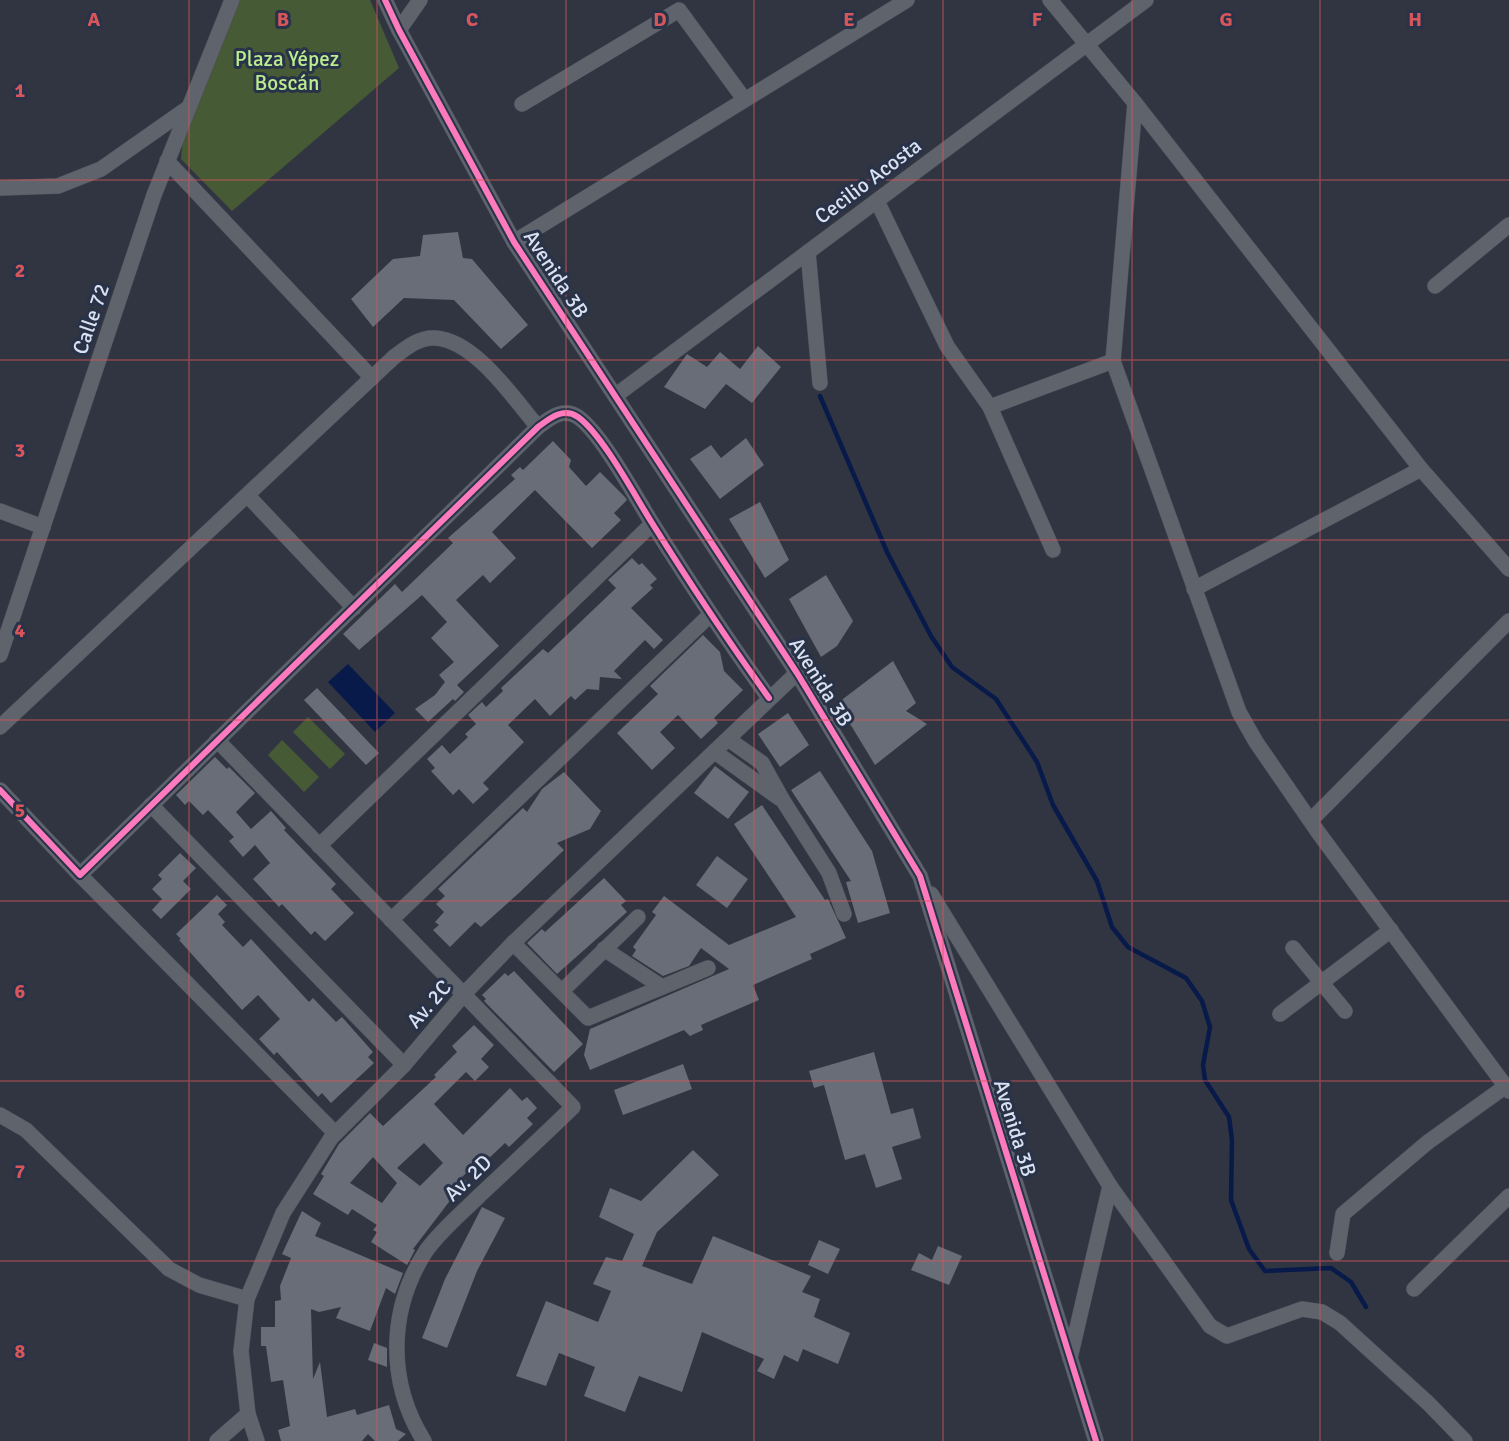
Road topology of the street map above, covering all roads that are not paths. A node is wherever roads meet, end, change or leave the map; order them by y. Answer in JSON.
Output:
{"nodes":[{"id":1,"x":232,"y":0,"type":"edge"},
{"id":2,"x":385,"y":0,"type":"edge"},
{"id":3,"x":420,"y":0,"type":"edge"},
{"id":4,"x":907,"y":0,"type":"edge"},
{"id":5,"x":1050,"y":0,"type":"edge"},
{"id":6,"x":1146,"y":0,"type":"edge"},
{"id":7,"x":399,"y":30,"type":"junction"},
{"id":8,"x":1086,"y":45,"type":"junction"},
{"id":9,"x":744,"y":99,"type":"junction"},
{"id":10,"x":1135,"y":103,"type":"junction"},
{"id":11,"x":522,"y":104,"type":"dead end"},
{"id":12,"x":188,"y":108,"type":"junction"},
{"id":13,"x":167,"y":161,"type":"junction"},
{"id":14,"x":0,"y":188,"type":"edge"},
{"id":15,"x":877,"y":201,"type":"junction"},
{"id":16,"x":1509,"y":225,"type":"edge"},
{"id":17,"x":514,"y":242,"type":"junction"},
{"id":18,"x":808,"y":252,"type":"junction"},
{"id":19,"x":1435,"y":286,"type":"dead end"},
{"id":20,"x":1113,"y":361,"type":"junction"},
{"id":21,"x":372,"y":378,"type":"junction"},
{"id":22,"x":820,"y":383,"type":"dead end"},
{"id":23,"x":615,"y":396,"type":"junction"},
{"id":24,"x":990,"y":407,"type":"junction"},
{"id":25,"x":538,"y":427,"type":"junction"},
{"id":26,"x":1421,"y":469,"type":"junction"},
{"id":27,"x":249,"y":497,"type":"junction"},
{"id":28,"x":0,"y":511,"type":"edge"},
{"id":29,"x":652,"y":524,"type":"junction"},
{"id":30,"x":43,"y":527,"type":"junction"},
{"id":31,"x":1053,"y":550,"type":"dead end"},
{"id":32,"x":1509,"y":569,"type":"edge"},
{"id":33,"x":1194,"y":589,"type":"junction"},
{"id":34,"x":354,"y":608,"type":"junction"},
{"id":35,"x":710,"y":615,"type":"junction"},
{"id":36,"x":1509,"y":621,"type":"edge"},
{"id":37,"x":0,"y":655,"type":"edge"},
{"id":38,"x":797,"y":673,"type":"junction"},
{"id":39,"x":769,"y":698,"type":"junction"},
{"id":40,"x":0,"y":727,"type":"edge"},
{"id":41,"x":728,"y":739,"type":"junction"},
{"id":42,"x":217,"y":740,"type":"junction"},
{"id":43,"x":715,"y":752,"type":"junction"},
{"id":44,"x":0,"y":790,"type":"edge"},
{"id":45,"x":782,"y":799,"type":"junction"},
{"id":46,"x":151,"y":805,"type":"junction"},
{"id":47,"x":1311,"y":820,"type":"junction"},
{"id":48,"x":319,"y":846,"type":"junction"},
{"id":49,"x":80,"y":875,"type":"junction"},
{"id":50,"x":920,"y":876,"type":"junction"},
{"id":51,"x":844,"y":914,"type":"dead end"},
{"id":52,"x":638,"y":917,"type":"dead end"},
{"id":53,"x":391,"y":920,"type":"junction"},
{"id":54,"x":1391,"y":930,"type":"junction"},
{"id":55,"x":513,"y":943,"type":"junction"},
{"id":56,"x":1293,"y":948,"type":"dead end"},
{"id":57,"x":604,"y":950,"type":"junction"},
{"id":58,"x":708,"y":968,"type":"dead end"},
{"id":59,"x":1321,"y":982,"type":"junction"},
{"id":60,"x":662,"y":987,"type":"junction"},
{"id":61,"x":562,"y":991,"type":"junction"},
{"id":62,"x":464,"y":994,"type":"junction"},
{"id":63,"x":1345,"y":1011,"type":"dead end"},
{"id":64,"x":1280,"y":1014,"type":"dead end"},
{"id":65,"x":404,"y":1065,"type":"junction"},
{"id":66,"x":1507,"y":1088,"type":"edge"},
{"id":67,"x":0,"y":1115,"type":"edge"},
{"id":68,"x":335,"y":1133,"type":"junction"},
{"id":69,"x":1110,"y":1186,"type":"junction"},
{"id":70,"x":1509,"y":1197,"type":"edge"},
{"id":71,"x":1337,"y":1253,"type":"dead end"},
{"id":72,"x":1414,"y":1289,"type":"dead end"},
{"id":73,"x":247,"y":1299,"type":"junction"},
{"id":74,"x":1070,"y":1360,"type":"junction"},
{"id":75,"x":248,"y":1414,"type":"junction"},
{"id":76,"x":217,"y":1441,"type":"edge"},
{"id":77,"x":257,"y":1441,"type":"edge"},
{"id":78,"x":424,"y":1441,"type":"edge"},
{"id":79,"x":1096,"y":1441,"type":"edge"},
{"id":80,"x":1465,"y":1441,"type":"edge"}],
"edges":[{"from":1,"to":12,"type":"street","name":"Calle 72"},
{"from":2,"to":7,"type":"street","name":"Avenida 3B"},
{"from":3,"to":7,"type":"street"},
{"from":4,"to":9,"type":"street"},
{"from":5,"to":8,"type":"street"},
{"from":6,"to":8,"type":"street","name":"Cecilio Acosta"},
{"from":7,"to":17,"type":"street","name":"Avenida 3B"},
{"from":8,"to":10,"type":"street"},
{"from":8,"to":15,"type":"street","name":"Cecilio Acosta"},
{"from":9,"to":11,"type":"street"},
{"from":9,"to":17,"type":"street"},
{"from":10,"to":20,"type":"street"},
{"from":10,"to":26,"type":"street"},
{"from":12,"to":13,"type":"street","name":"Calle 72"},
{"from":12,"to":14,"type":"street"},
{"from":13,"to":21,"type":"street"},
{"from":13,"to":30,"type":"street","name":"Calle 72"},
{"from":15,"to":18,"type":"street","name":"Cecilio Acosta"},
{"from":15,"to":24,"type":"street"},
{"from":16,"to":19,"type":"street"},
{"from":17,"to":23,"type":"street","name":"Avenida 3B"},
{"from":18,"to":22,"type":"street"},
{"from":18,"to":23,"type":"street","name":"Cecilio Acosta"},
{"from":20,"to":24,"type":"street"},
{"from":20,"to":33,"type":"street"},
{"from":21,"to":25,"type":"street"},
{"from":21,"to":27,"type":"street"},
{"from":23,"to":38,"type":"street","name":"Avenida 3B"},
{"from":24,"to":31,"type":"street"},
{"from":25,"to":29,"type":"street"},
{"from":25,"to":34,"type":"street"},
{"from":26,"to":32,"type":"street"},
{"from":26,"to":33,"type":"street"},
{"from":27,"to":34,"type":"street"},
{"from":27,"to":40,"type":"street"},
{"from":28,"to":30,"type":"street"},
{"from":29,"to":35,"type":"street"},
{"from":29,"to":48,"type":"street"},
{"from":30,"to":37,"type":"street","name":"Calle 72"},
{"from":33,"to":47,"type":"street"},
{"from":34,"to":42,"type":"street"},
{"from":35,"to":39,"type":"street"},
{"from":35,"to":53,"type":"street"},
{"from":36,"to":47,"type":"street"},
{"from":38,"to":39,"type":"street","name":"Av. 2C"},
{"from":38,"to":50,"type":"street","name":"Avenida 3B"},
{"from":39,"to":41,"type":"street","name":"Av. 2C"},
{"from":41,"to":43,"type":"street","name":"Av. 2C"},
{"from":41,"to":45,"type":"street"},
{"from":42,"to":46,"type":"street"},
{"from":42,"to":48,"type":"street"},
{"from":43,"to":45,"type":"street"},
{"from":43,"to":55,"type":"street","name":"Av. 2C"},
{"from":44,"to":49,"type":"street"},
{"from":45,"to":51,"type":"street"},
{"from":46,"to":49,"type":"street"},
{"from":46,"to":65,"type":"street"},
{"from":47,"to":54,"type":"street"},
{"from":48,"to":53,"type":"street"},
{"from":49,"to":68,"type":"street"},
{"from":50,"to":69,"type":"street"},
{"from":50,"to":74,"type":"street","name":"Avenida 3B"},
{"from":52,"to":57,"type":"street"},
{"from":53,"to":62,"type":"street"},
{"from":54,"to":59,"type":"street"},
{"from":54,"to":66,"type":"street"},
{"from":55,"to":61,"type":"street"},
{"from":55,"to":62,"type":"street","name":"Av. 2C"},
{"from":56,"to":59,"type":"street"},
{"from":57,"to":60,"type":"street"},
{"from":57,"to":61,"type":"street"},
{"from":58,"to":60,"type":"street"},
{"from":59,"to":63,"type":"street"},
{"from":59,"to":64,"type":"street"},
{"from":60,"to":61,"type":"street"},
{"from":62,"to":65,"type":"street","name":"Av. 2C"},
{"from":62,"to":78,"type":"street","name":"Av. 2D"},
{"from":65,"to":68,"type":"street","name":"Av. 2C"},
{"from":66,"to":71,"type":"street"},
{"from":67,"to":73,"type":"street"},
{"from":68,"to":73,"type":"street","name":"Av. 2C"},
{"from":69,"to":74,"type":"street"},
{"from":69,"to":80,"type":"street"},
{"from":70,"to":72,"type":"street"},
{"from":73,"to":75,"type":"street","name":"Av. 2C"},
{"from":74,"to":79,"type":"street","name":"Avenida 3B"},
{"from":75,"to":76,"type":"street"},
{"from":75,"to":77,"type":"street","name":"Av. 2C"}]}
